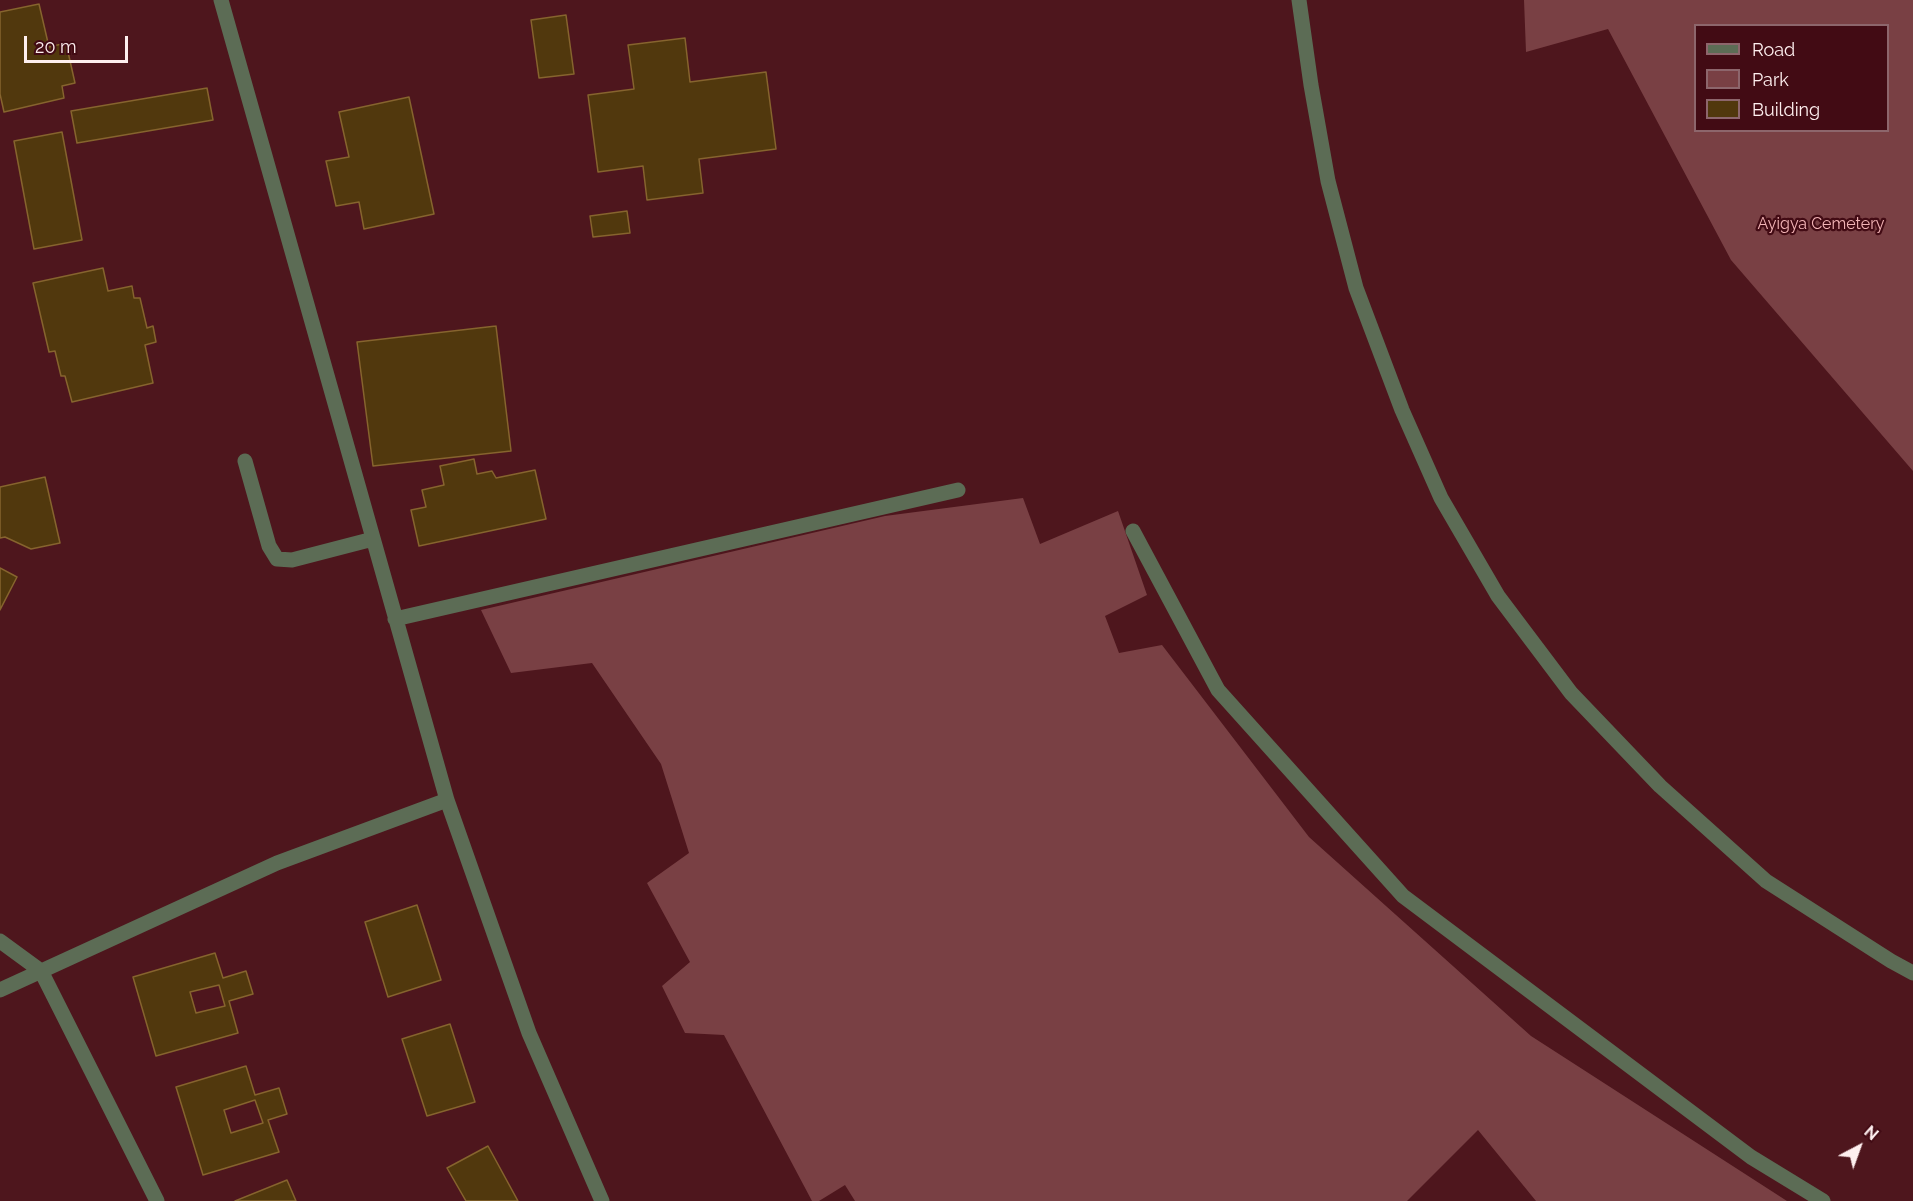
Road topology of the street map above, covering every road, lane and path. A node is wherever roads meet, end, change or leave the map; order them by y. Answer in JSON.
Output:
{"nodes":[{"id":1,"x":221,"y":0,"type":"edge"},
{"id":2,"x":1299,"y":0,"type":"edge"},
{"id":3,"x":245,"y":461,"type":"dead end"},
{"id":4,"x":958,"y":490,"type":"dead end"},
{"id":5,"x":1133,"y":531,"type":"dead end"},
{"id":6,"x":373,"y":539,"type":"junction"},
{"id":7,"x":395,"y":619,"type":"junction"},
{"id":8,"x":447,"y":800,"type":"junction"},
{"id":9,"x":0,"y":941,"type":"edge"},
{"id":10,"x":41,"y":970,"type":"junction"},
{"id":11,"x":1913,"y":973,"type":"edge"},
{"id":12,"x":0,"y":990,"type":"edge"},
{"id":13,"x":157,"y":1201,"type":"edge"},
{"id":14,"x":602,"y":1201,"type":"edge"},
{"id":15,"x":1823,"y":1201,"type":"edge"}],
"edges":[{"from":1,"to":6,"type":"street"},
{"from":2,"to":11,"type":"street"},
{"from":3,"to":6,"type":"street"},
{"from":4,"to":7,"type":"street"},
{"from":5,"to":15,"type":"street"},
{"from":6,"to":7,"type":"street"},
{"from":7,"to":8,"type":"street"},
{"from":8,"to":10,"type":"street"},
{"from":8,"to":14,"type":"street"},
{"from":9,"to":10,"type":"street"},
{"from":10,"to":12,"type":"street"},
{"from":10,"to":13,"type":"street"}]}
